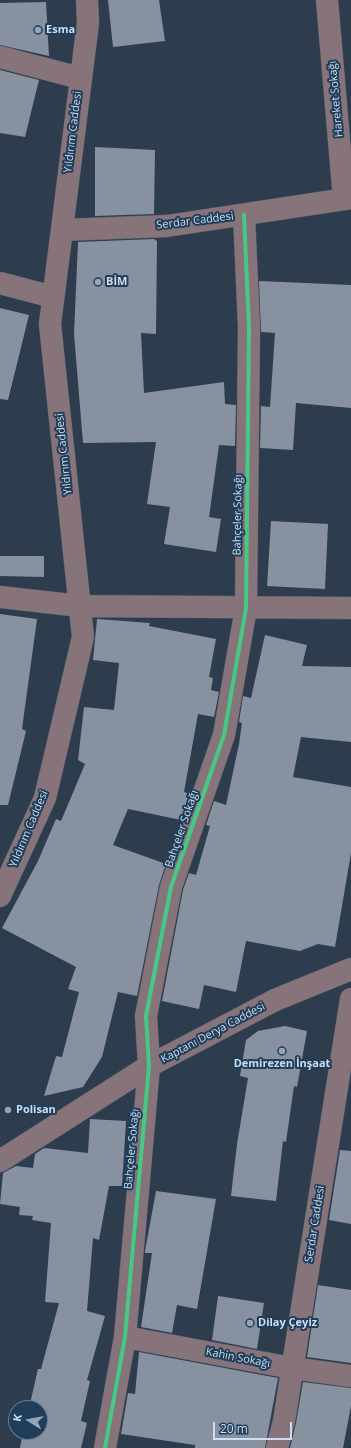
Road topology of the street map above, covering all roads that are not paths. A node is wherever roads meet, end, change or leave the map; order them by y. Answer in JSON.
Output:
{"nodes":[{"id":1,"x":87,"y":0,"type":"edge"},
{"id":2,"x":327,"y":0,"type":"edge"},
{"id":3,"x":0,"y":57,"type":"edge"},
{"id":4,"x":80,"y":78,"type":"junction"},
{"id":5,"x":348,"y":199,"type":"edge"},
{"id":6,"x":244,"y":215,"type":"junction"},
{"id":7,"x":62,"y":230,"type":"junction"},
{"id":8,"x":0,"y":283,"type":"edge"},
{"id":9,"x":53,"y":297,"type":"junction"},
{"id":10,"x":0,"y":597,"type":"edge"},
{"id":11,"x":80,"y":606,"type":"junction"},
{"id":12,"x":246,"y":608,"type":"junction"},
{"id":13,"x":351,"y":608,"type":"edge"},
{"id":14,"x":0,"y":896,"type":"edge"},
{"id":15,"x":351,"y":969,"type":"edge"},
{"id":16,"x":351,"y":999,"type":"edge"},
{"id":17,"x":149,"y":1066,"type":"junction"},
{"id":18,"x":0,"y":1161,"type":"edge"},
{"id":19,"x":125,"y":1337,"type":"junction"},
{"id":20,"x":292,"y":1368,"type":"junction"},
{"id":21,"x":351,"y":1376,"type":"edge"},
{"id":22,"x":105,"y":1448,"type":"edge"},
{"id":23,"x":277,"y":1448,"type":"edge"}],
"edges":[{"from":1,"to":4,"type":"street","name":"Yıldırım Caddesi"},
{"from":2,"to":5,"type":"street","name":"Hareket Sokağı"},
{"from":3,"to":4,"type":"street"},
{"from":4,"to":7,"type":"street","name":"Yıldırım Caddesi"},
{"from":5,"to":6,"type":"street","name":"Serdar Caddesi"},
{"from":6,"to":7,"type":"street","name":"Serdar Caddesi"},
{"from":6,"to":12,"type":"street","name":"Bahçeler Sokağı"},
{"from":7,"to":9,"type":"street","name":"Yıldırım Caddesi"},
{"from":8,"to":9,"type":"street"},
{"from":9,"to":11,"type":"street","name":"Yıldırım Caddesi"},
{"from":10,"to":11,"type":"street"},
{"from":11,"to":12,"type":"street"},
{"from":11,"to":14,"type":"street","name":"Yıldırım Caddesi"},
{"from":12,"to":13,"type":"street"},
{"from":12,"to":17,"type":"street","name":"Bahçeler Sokağı"},
{"from":15,"to":17,"type":"street","name":"Kaptanı Derya Caddesi"},
{"from":16,"to":20,"type":"street","name":"Serdar Caddesi"},
{"from":17,"to":18,"type":"street","name":"Kaptanı Derya Caddesi"},
{"from":17,"to":19,"type":"street","name":"Bahçeler Sokağı"},
{"from":19,"to":20,"type":"street","name":"Kahin Sokağı"},
{"from":19,"to":22,"type":"street","name":"Bahçeler Sokağı"},
{"from":20,"to":21,"type":"street","name":"Kahin Sokağı"},
{"from":20,"to":23,"type":"street","name":"Serdar Caddesi"}]}
